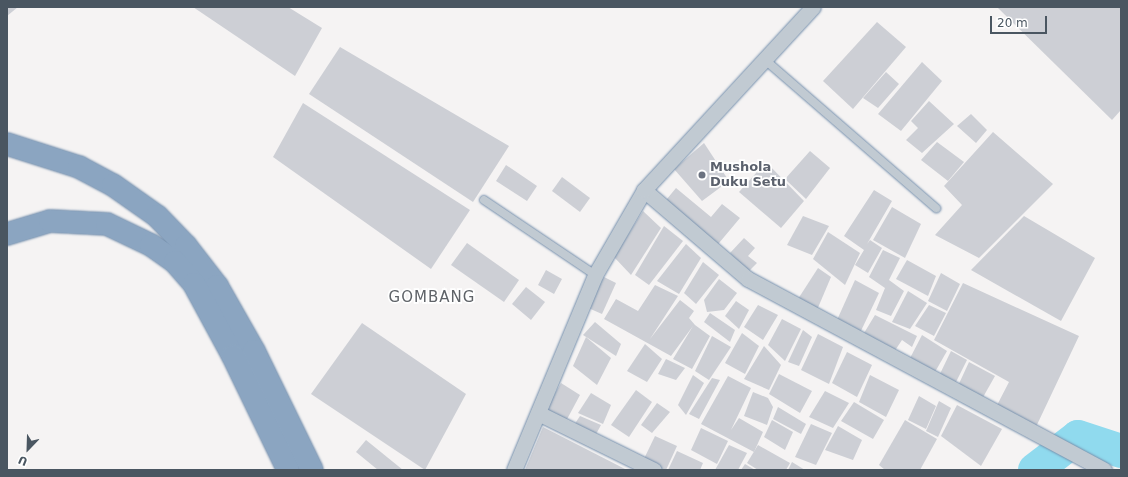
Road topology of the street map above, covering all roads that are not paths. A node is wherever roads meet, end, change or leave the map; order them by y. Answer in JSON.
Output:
{"nodes":[{"id":1,"x":813,"y":7,"type":"edge"},
{"id":2,"x":764,"y":59,"type":"junction"},
{"id":3,"x":7,"y":144,"type":"edge"},
{"id":4,"x":644,"y":190,"type":"junction"},
{"id":5,"x":484,"y":200,"type":"dead end"},
{"id":6,"x":936,"y":208,"type":"dead end"},
{"id":7,"x":7,"y":234,"type":"edge"},
{"id":8,"x":595,"y":275,"type":"junction"},
{"id":9,"x":538,"y":412,"type":"junction"},
{"id":10,"x":288,"y":470,"type":"edge"},
{"id":11,"x":312,"y":470,"type":"edge"},
{"id":12,"x":514,"y":470,"type":"edge"},
{"id":13,"x":654,"y":470,"type":"edge"},
{"id":14,"x":1104,"y":470,"type":"edge"}],
"edges":[{"from":1,"to":2,"type":"street"},
{"from":2,"to":4,"type":"street"},
{"from":2,"to":6,"type":"lane"},
{"from":3,"to":11,"type":"highway"},
{"from":4,"to":8,"type":"street"},
{"from":4,"to":14,"type":"street"},
{"from":5,"to":8,"type":"lane"},
{"from":7,"to":10,"type":"highway"},
{"from":8,"to":9,"type":"street"},
{"from":9,"to":12,"type":"street"},
{"from":9,"to":13,"type":"street"}]}
